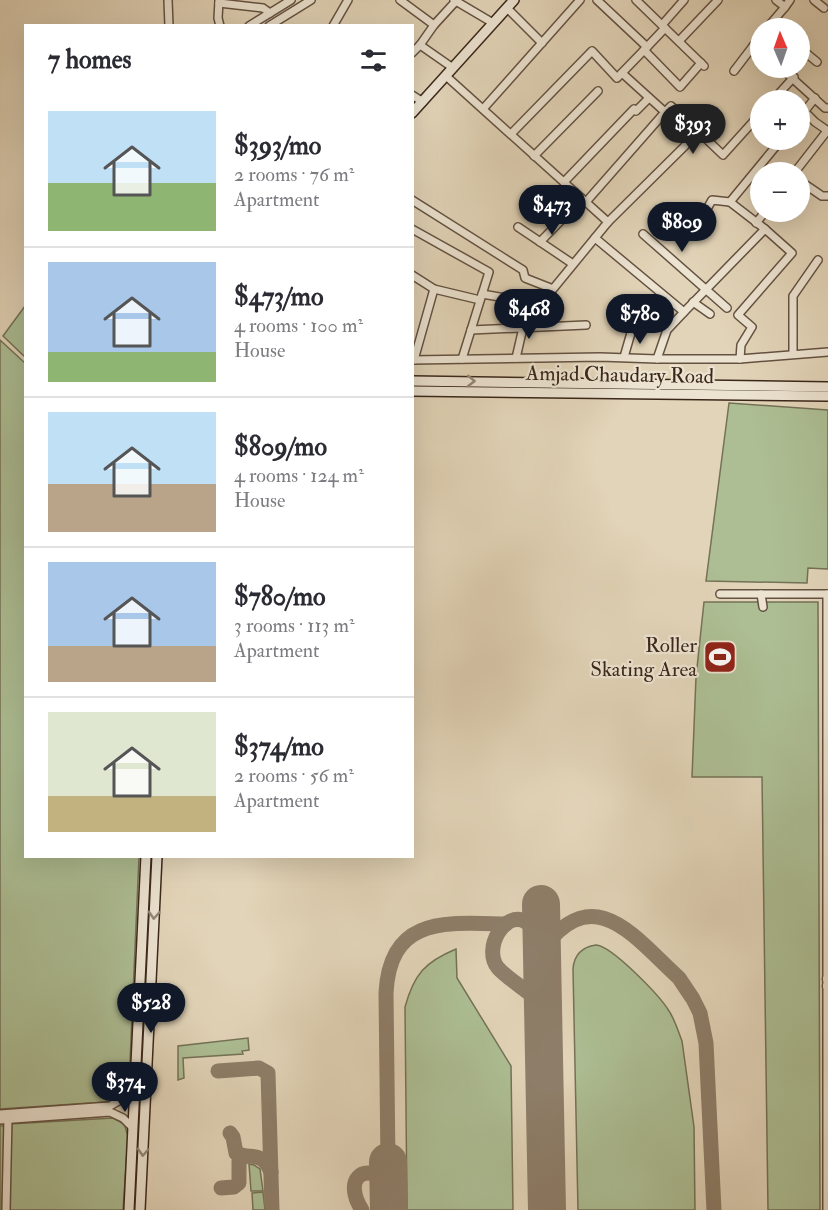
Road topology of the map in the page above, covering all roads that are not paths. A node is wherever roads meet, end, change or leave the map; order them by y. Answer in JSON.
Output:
{"nodes":[{"id":1,"x":168,"y":0,"type":"edge"},
{"id":2,"x":291,"y":0,"type":"edge"},
{"id":3,"x":311,"y":0,"type":"edge"},
{"id":4,"x":348,"y":0,"type":"edge"},
{"id":5,"x":400,"y":0,"type":"edge"},
{"id":6,"x":580,"y":0,"type":"edge"},
{"id":7,"x":597,"y":0,"type":"edge"},
{"id":8,"x":684,"y":0,"type":"edge"},
{"id":9,"x":718,"y":0,"type":"edge"},
{"id":10,"x":776,"y":0,"type":"edge"},
{"id":11,"x":790,"y":0,"type":"edge"},
{"id":12,"x":814,"y":0,"type":"edge"},
{"id":13,"x":455,"y":1,"type":"edge"},
{"id":14,"x":219,"y":2,"type":"edge"},
{"id":15,"x":641,"y":2,"type":"edge"},
{"id":16,"x":508,"y":3,"type":"edge"},
{"id":17,"x":263,"y":4,"type":"edge"},
{"id":18,"x":784,"y":7,"type":"junction"},
{"id":19,"x":824,"y":8,"type":"dead end"},
{"id":20,"x":270,"y":13,"type":"junction"},
{"id":21,"x":777,"y":18,"type":"edge"},
{"id":22,"x":493,"y":23,"type":"junction"},
{"id":23,"x":169,"y":24,"type":"edge"},
{"id":24,"x":220,"y":24,"type":"edge"},
{"id":25,"x":252,"y":24,"type":"edge"},
{"id":26,"x":272,"y":24,"type":"edge"},
{"id":27,"x":334,"y":24,"type":"edge"},
{"id":28,"x":434,"y":25,"type":"junction"},
{"id":29,"x":663,"y":26,"type":"junction"},
{"id":30,"x":679,"y":41,"type":"junction"},
{"id":31,"x":542,"y":43,"type":"junction"},
{"id":32,"x":420,"y":45,"type":"junction"},
{"id":33,"x":645,"y":48,"type":"junction"},
{"id":34,"x":750,"y":50,"type":"edge"},
{"id":35,"x":414,"y":51,"type":"edge"},
{"id":36,"x":810,"y":56,"type":"edge"},
{"id":37,"x":817,"y":62,"type":"dead end"},
{"id":38,"x":453,"y":68,"type":"junction"},
{"id":39,"x":734,"y":70,"type":"dead end"},
{"id":40,"x":622,"y":73,"type":"junction"},
{"id":41,"x":446,"y":76,"type":"junction"},
{"id":42,"x":793,"y":78,"type":"edge"},
{"id":43,"x":795,"y":78,"type":"edge"},
{"id":44,"x":782,"y":90,"type":"edge"},
{"id":45,"x":598,"y":91,"type":"dead end"},
{"id":46,"x":414,"y":96,"type":"edge"},
{"id":47,"x":649,"y":98,"type":"junction"},
{"id":48,"x":815,"y":98,"type":"junction"},
{"id":49,"x":423,"y":102,"type":"junction"},
{"id":50,"x":810,"y":104,"type":"edge"},
{"id":51,"x":828,"y":108,"type":"edge"},
{"id":52,"x":483,"y":109,"type":"junction"},
{"id":53,"x":414,"y":111,"type":"edge"},
{"id":54,"x":664,"y":112,"type":"junction"},
{"id":55,"x":810,"y":119,"type":"edge"},
{"id":56,"x":750,"y":125,"type":"edge"},
{"id":57,"x":828,"y":131,"type":"edge"},
{"id":58,"x":699,"y":132,"type":"junction"},
{"id":59,"x":511,"y":134,"type":"junction"},
{"id":60,"x":773,"y":150,"type":"edge"},
{"id":61,"x":534,"y":156,"type":"junction"},
{"id":62,"x":803,"y":162,"type":"edge"},
{"id":63,"x":564,"y":182,"type":"junction"},
{"id":64,"x":810,"y":188,"type":"edge"},
{"id":65,"x":828,"y":195,"type":"edge"},
{"id":66,"x":414,"y":201,"type":"edge"},
{"id":67,"x":584,"y":201,"type":"junction"},
{"id":68,"x":730,"y":202,"type":"junction"},
{"id":69,"x":750,"y":217,"type":"edge"},
{"id":70,"x":608,"y":222,"type":"junction"},
{"id":71,"x":756,"y":222,"type":"edge"},
{"id":72,"x":518,"y":227,"type":"dead end"},
{"id":73,"x":697,"y":227,"type":"dead end"},
{"id":74,"x":765,"y":229,"type":"junction"},
{"id":75,"x":414,"y":230,"type":"edge"},
{"id":76,"x":643,"y":234,"type":"dead end"},
{"id":77,"x":595,"y":238,"type":"junction"},
{"id":78,"x":540,"y":242,"type":"junction"},
{"id":79,"x":818,"y":261,"type":"dead end"},
{"id":80,"x":573,"y":264,"type":"junction"},
{"id":81,"x":414,"y":275,"type":"edge"},
{"id":82,"x":434,"y":289,"type":"junction"},
{"id":83,"x":705,"y":290,"type":"junction"},
{"id":84,"x":481,"y":297,"type":"junction"},
{"id":85,"x":693,"y":302,"type":"junction"},
{"id":86,"x":727,"y":308,"type":"dead end"},
{"id":87,"x":684,"y":312,"type":"junction"},
{"id":88,"x":710,"y":314,"type":"dead end"},
{"id":89,"x":586,"y":325,"type":"dead end"},
{"id":90,"x":633,"y":326,"type":"dead end"},
{"id":91,"x":522,"y":328,"type":"junction"},
{"id":92,"x":471,"y":330,"type":"junction"},
{"id":93,"x":416,"y":336,"type":"edge"},
{"id":94,"x":414,"y":352,"type":"edge"},
{"id":95,"x":828,"y":352,"type":"edge"},
{"id":96,"x":793,"y":354,"type":"junction"},
{"id":97,"x":624,"y":357,"type":"junction"},
{"id":98,"x":516,"y":358,"type":"junction"},
{"id":99,"x":462,"y":359,"type":"junction"},
{"id":100,"x":740,"y":359,"type":"junction"},
{"id":101,"x":414,"y":360,"type":"edge"},
{"id":102,"x":657,"y":360,"type":"junction"},
{"id":103,"x":414,"y":381,"type":"edge"},
{"id":104,"x":828,"y":387,"type":"edge"},
{"id":105,"x":414,"y":391,"type":"edge"},
{"id":106,"x":828,"y":398,"type":"edge"},
{"id":107,"x":720,"y":594,"type":"dead end"},
{"id":108,"x":761,"y":594,"type":"junction"},
{"id":109,"x":827,"y":594,"type":"edge"},
{"id":110,"x":763,"y":607,"type":"dead end"},
{"id":111,"x":827,"y":760,"type":"edge"},
{"id":112,"x":146,"y":858,"type":"edge"},
{"id":113,"x":158,"y":858,"type":"edge"},
{"id":114,"x":828,"y":982,"type":"edge"},
{"id":115,"x":135,"y":1092,"type":"junction"},
{"id":116,"x":146,"y":1092,"type":"junction"},
{"id":117,"x":4,"y":1117,"type":"edge"},
{"id":118,"x":133,"y":1128,"type":"junction"},
{"id":119,"x":827,"y":1206,"type":"edge"},
{"id":120,"x":6,"y":1210,"type":"edge"},
{"id":121,"x":129,"y":1210,"type":"edge"},
{"id":122,"x":140,"y":1210,"type":"edge"}],
"edges":[{"from":1,"to":23,"type":"street"},
{"from":2,"to":20,"type":"street"},
{"from":3,"to":26,"type":"street"},
{"from":4,"to":27,"type":"street"},
{"from":5,"to":28,"type":"street"},
{"from":6,"to":31,"type":"street"},
{"from":7,"to":33,"type":"street"},
{"from":8,"to":29,"type":"street"},
{"from":9,"to":30,"type":"street"},
{"from":10,"to":18,"type":"street"},
{"from":11,"to":18,"type":"street"},
{"from":12,"to":19,"type":"street"},
{"from":13,"to":22,"type":"street"},
{"from":13,"to":28,"type":"street"},
{"from":14,"to":17,"type":"street"},
{"from":14,"to":24,"type":"street"},
{"from":15,"to":29,"type":"street"},
{"from":16,"to":22,"type":"main road"},
{"from":16,"to":31,"type":"street"},
{"from":17,"to":20,"type":"street"},
{"from":18,"to":21,"type":"street"},
{"from":20,"to":25,"type":"street"},
{"from":22,"to":38,"type":"main road"},
{"from":28,"to":32,"type":"street"},
{"from":29,"to":30,"type":"street"},
{"from":29,"to":33,"type":"street"},
{"from":30,"to":33,"type":"street"},
{"from":31,"to":52,"type":"street"},
{"from":32,"to":35,"type":"street"},
{"from":32,"to":38,"type":"street"},
{"from":33,"to":40,"type":"street"},
{"from":34,"to":39,"type":"street"},
{"from":36,"to":37,"type":"street"},
{"from":38,"to":41,"type":"main road"},
{"from":40,"to":47,"type":"street"},
{"from":40,"to":59,"type":"street"},
{"from":41,"to":49,"type":"main road"},
{"from":41,"to":52,"type":"street"},
{"from":42,"to":44,"type":"street"},
{"from":43,"to":48,"type":"street"},
{"from":45,"to":61,"type":"street"},
{"from":46,"to":49,"type":"street"},
{"from":47,"to":54,"type":"street"},
{"from":47,"to":63,"type":"street"},
{"from":48,"to":50,"type":"street"},
{"from":48,"to":51,"type":"street"},
{"from":49,"to":53,"type":"main road"},
{"from":52,"to":59,"type":"street"},
{"from":54,"to":58,"type":"street"},
{"from":54,"to":67,"type":"street"},
{"from":55,"to":57,"type":"street"},
{"from":56,"to":58,"type":"street"},
{"from":57,"to":62,"type":"street"},
{"from":58,"to":70,"type":"street"},
{"from":59,"to":61,"type":"street"},
{"from":60,"to":68,"type":"street"},
{"from":61,"to":63,"type":"street"},
{"from":63,"to":67,"type":"street"},
{"from":64,"to":65,"type":"street"},
{"from":66,"to":80,"type":"street"},
{"from":67,"to":70,"type":"street"},
{"from":67,"to":78,"type":"street"},
{"from":68,"to":69,"type":"street"},
{"from":68,"to":73,"type":"street"},
{"from":70,"to":77,"type":"street"},
{"from":71,"to":74,"type":"street"},
{"from":72,"to":78,"type":"street"},
{"from":74,"to":83,"type":"street"},
{"from":74,"to":100,"type":"street"},
{"from":75,"to":84,"type":"street"},
{"from":76,"to":83,"type":"street"},
{"from":77,"to":80,"type":"street"},
{"from":77,"to":87,"type":"street"},
{"from":78,"to":80,"type":"street"},
{"from":79,"to":96,"type":"street"},
{"from":81,"to":82,"type":"street"},
{"from":82,"to":84,"type":"street"},
{"from":82,"to":93,"type":"street"},
{"from":83,"to":85,"type":"street"},
{"from":83,"to":86,"type":"street"},
{"from":84,"to":91,"type":"street"},
{"from":84,"to":92,"type":"street"},
{"from":85,"to":87,"type":"street"},
{"from":85,"to":88,"type":"street"},
{"from":87,"to":102,"type":"street"},
{"from":89,"to":91,"type":"street"},
{"from":90,"to":97,"type":"street"},
{"from":91,"to":92,"type":"street"},
{"from":91,"to":98,"type":"street"},
{"from":92,"to":99,"type":"street"},
{"from":93,"to":94,"type":"street"},
{"from":95,"to":96,"type":"street"},
{"from":96,"to":100,"type":"street"},
{"from":97,"to":98,"type":"street"},
{"from":97,"to":102,"type":"street"},
{"from":98,"to":99,"type":"street"},
{"from":99,"to":101,"type":"street"},
{"from":100,"to":102,"type":"street"},
{"from":103,"to":104,"type":"main road","name":"Amjad Chaudary Road","one_way":true},
{"from":105,"to":106,"type":"main road","name":"Amjad Chaudary Road"},
{"from":107,"to":108,"type":"street"},
{"from":108,"to":109,"type":"street"},
{"from":108,"to":110,"type":"street"},
{"from":109,"to":111,"type":"street"},
{"from":111,"to":114,"type":"street"},
{"from":112,"to":115,"type":"main road"},
{"from":113,"to":116,"type":"main road","one_way":true},
{"from":114,"to":119,"type":"street"},
{"from":115,"to":116,"type":"street"},
{"from":115,"to":117,"type":"street"},
{"from":115,"to":118,"type":"main road"},
{"from":116,"to":122,"type":"main road","one_way":true},
{"from":117,"to":118,"type":"street"},
{"from":117,"to":120,"type":"street"},
{"from":118,"to":121,"type":"main road"}]}
